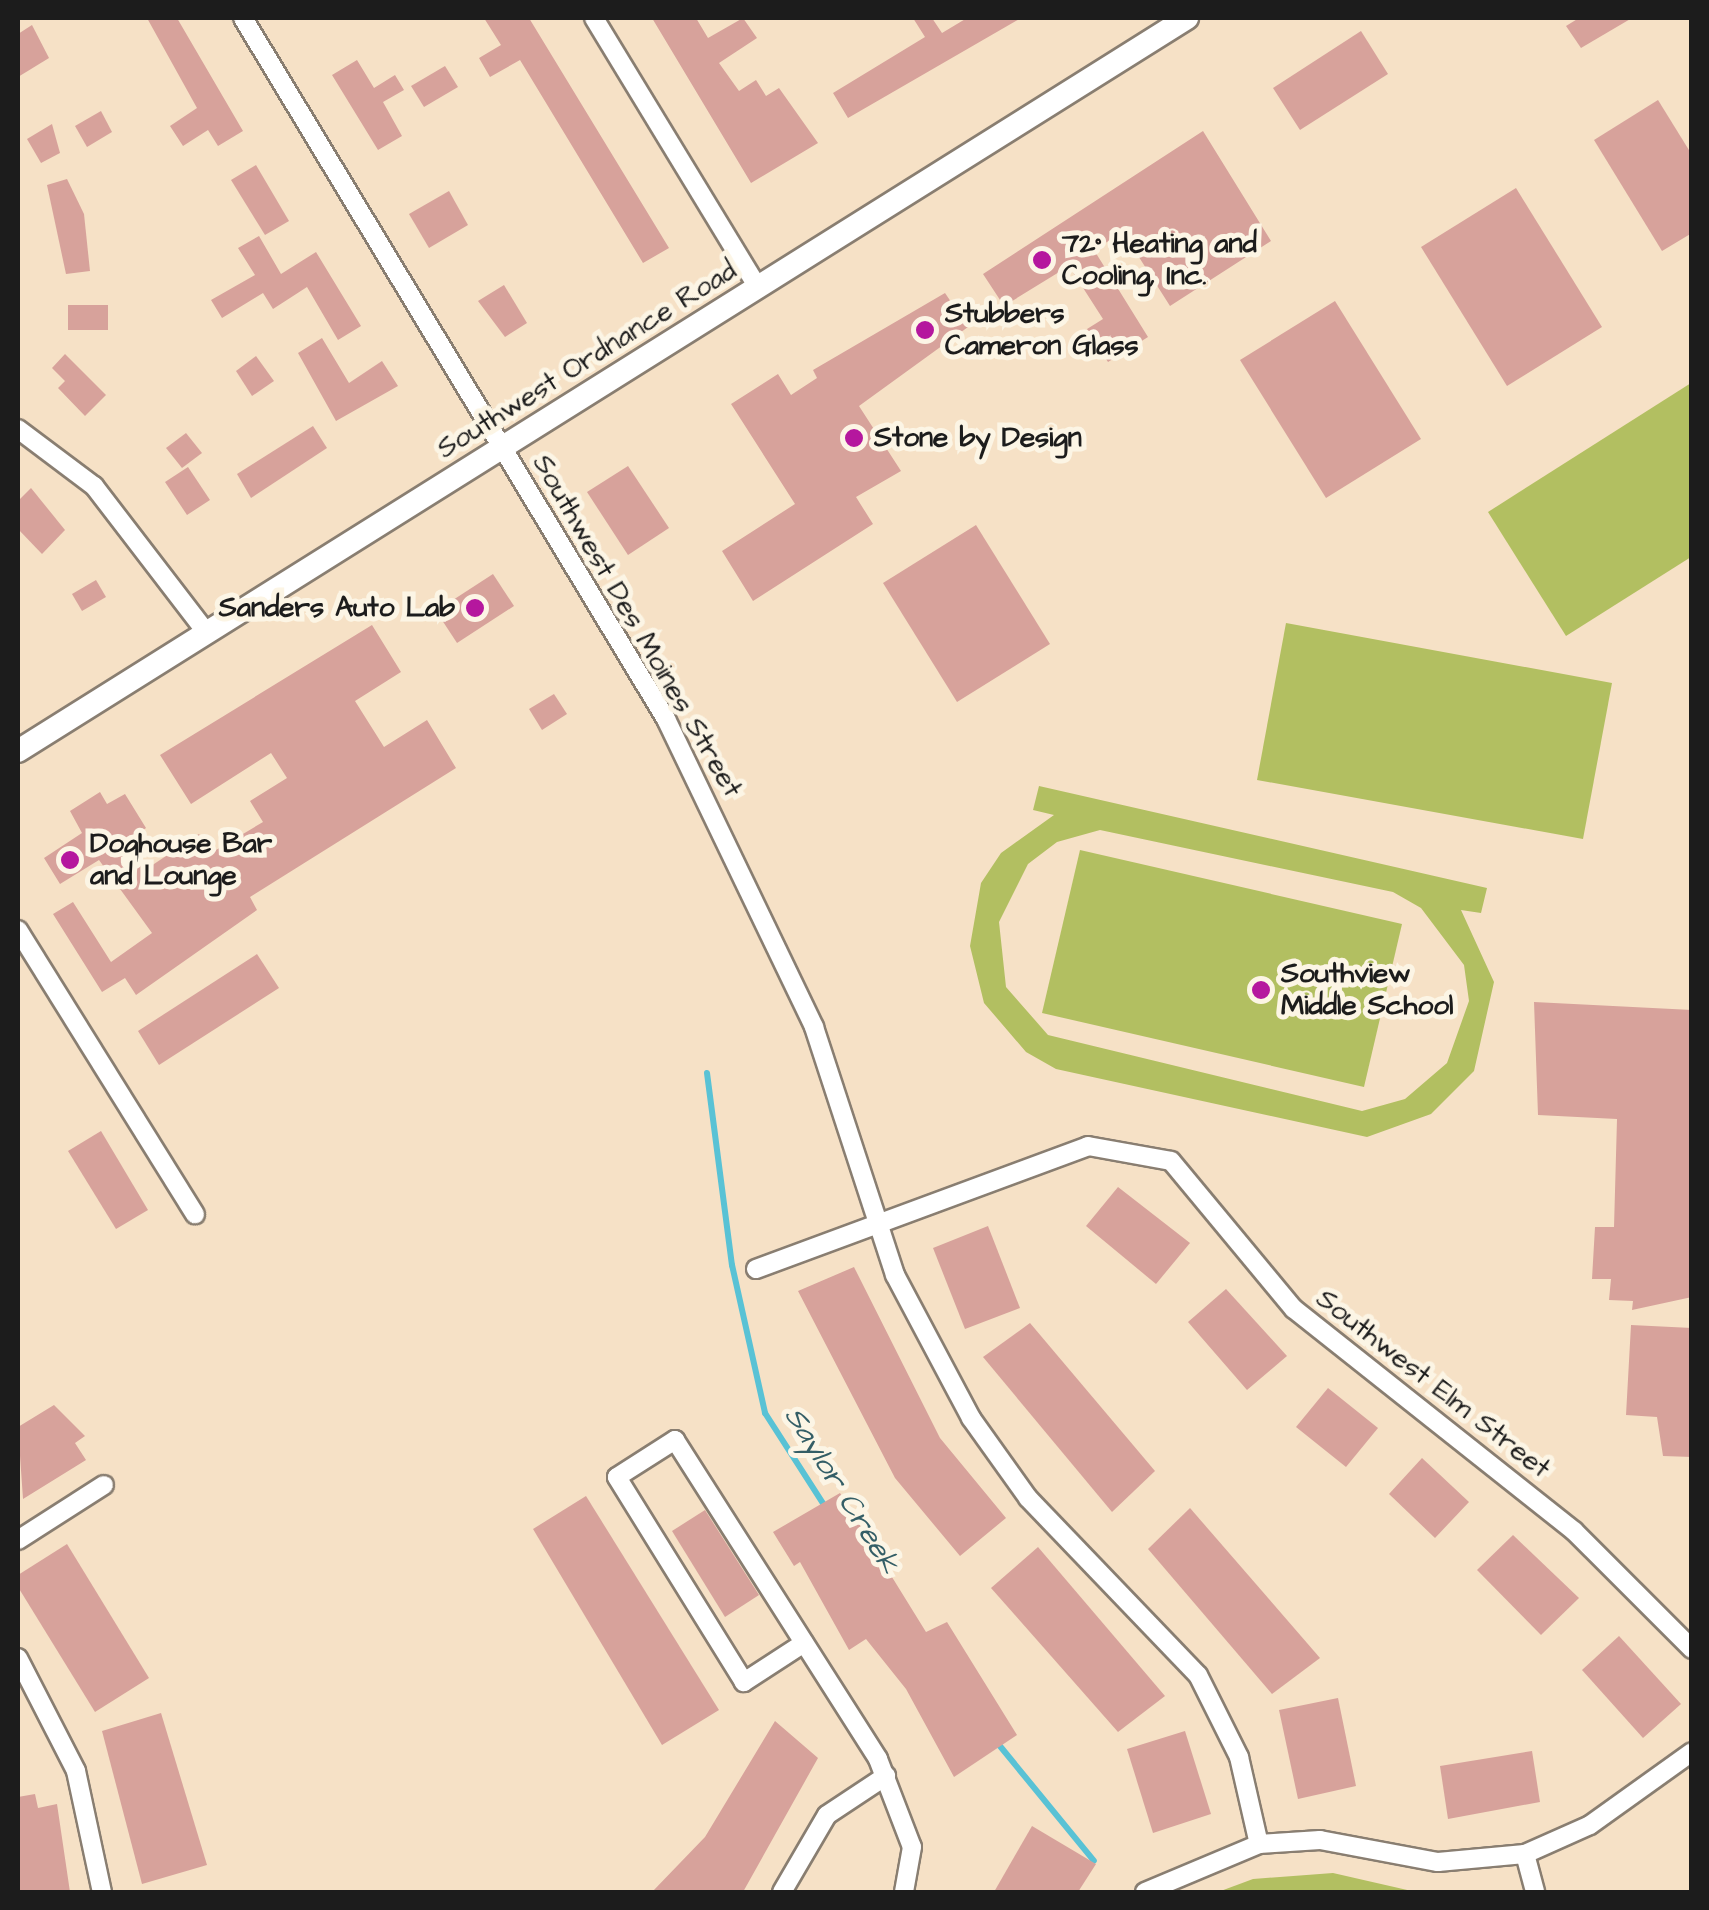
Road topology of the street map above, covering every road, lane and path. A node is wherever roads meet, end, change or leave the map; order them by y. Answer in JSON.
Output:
{"nodes":[{"id":1,"x":243,"y":18,"type":"edge"},
{"id":2,"x":594,"y":18,"type":"edge"},
{"id":3,"x":1187,"y":18,"type":"edge"},
{"id":4,"x":758,"y":288,"type":"junction"},
{"id":5,"x":18,"y":429,"type":"edge"},
{"id":6,"x":504,"y":448,"type":"junction"},
{"id":7,"x":207,"y":633,"type":"junction"},
{"id":8,"x":18,"y":750,"type":"edge"},
{"id":9,"x":18,"y":930,"type":"edge"},
{"id":10,"x":195,"y":1214,"type":"dead end"},
{"id":11,"x":877,"y":1222,"type":"junction"},
{"id":12,"x":756,"y":1269,"type":"dead end"},
{"id":13,"x":104,"y":1485,"type":"dead end"},
{"id":14,"x":18,"y":1540,"type":"edge"},
{"id":15,"x":804,"y":1643,"type":"junction"},
{"id":16,"x":1692,"y":1650,"type":"edge"},
{"id":17,"x":18,"y":1658,"type":"edge"},
{"id":18,"x":1692,"y":1752,"type":"edge"},
{"id":19,"x":886,"y":1776,"type":"junction"},
{"id":20,"x":1260,"y":1844,"type":"junction"},
{"id":21,"x":1525,"y":1854,"type":"junction"},
{"id":22,"x":102,"y":1892,"type":"edge"},
{"id":23,"x":782,"y":1892,"type":"edge"},
{"id":24,"x":904,"y":1892,"type":"edge"},
{"id":25,"x":1145,"y":1892,"type":"edge"},
{"id":26,"x":1535,"y":1892,"type":"edge"}],
"edges":[{"from":1,"to":6,"type":"street","name":"Southwest Des Moines Street"},
{"from":2,"to":4,"type":"street"},
{"from":3,"to":4,"type":"street","name":"Southwest Ordnance Road"},
{"from":4,"to":6,"type":"street","name":"Southwest Ordnance Road"},
{"from":5,"to":7,"type":"street"},
{"from":6,"to":7,"type":"street","name":"Southwest Ordnance Road"},
{"from":6,"to":11,"type":"street","name":"Southwest Des Moines Street"},
{"from":7,"to":8,"type":"street","name":"Southwest Ordnance Road"},
{"from":9,"to":10,"type":"street"},
{"from":11,"to":12,"type":"street","name":"Southwest Elm Street"},
{"from":11,"to":16,"type":"street","name":"Southwest Elm Street"},
{"from":11,"to":20,"type":"street","name":"Southwest Des Moines Street"},
{"from":13,"to":14,"type":"street"},
{"from":15,"to":15,"type":"street"},
{"from":15,"to":19,"type":"street"},
{"from":17,"to":22,"type":"street"},
{"from":18,"to":21,"type":"street"},
{"from":19,"to":23,"type":"street"},
{"from":19,"to":24,"type":"street"},
{"from":20,"to":21,"type":"street"},
{"from":20,"to":25,"type":"street"},
{"from":21,"to":26,"type":"street"}]}
